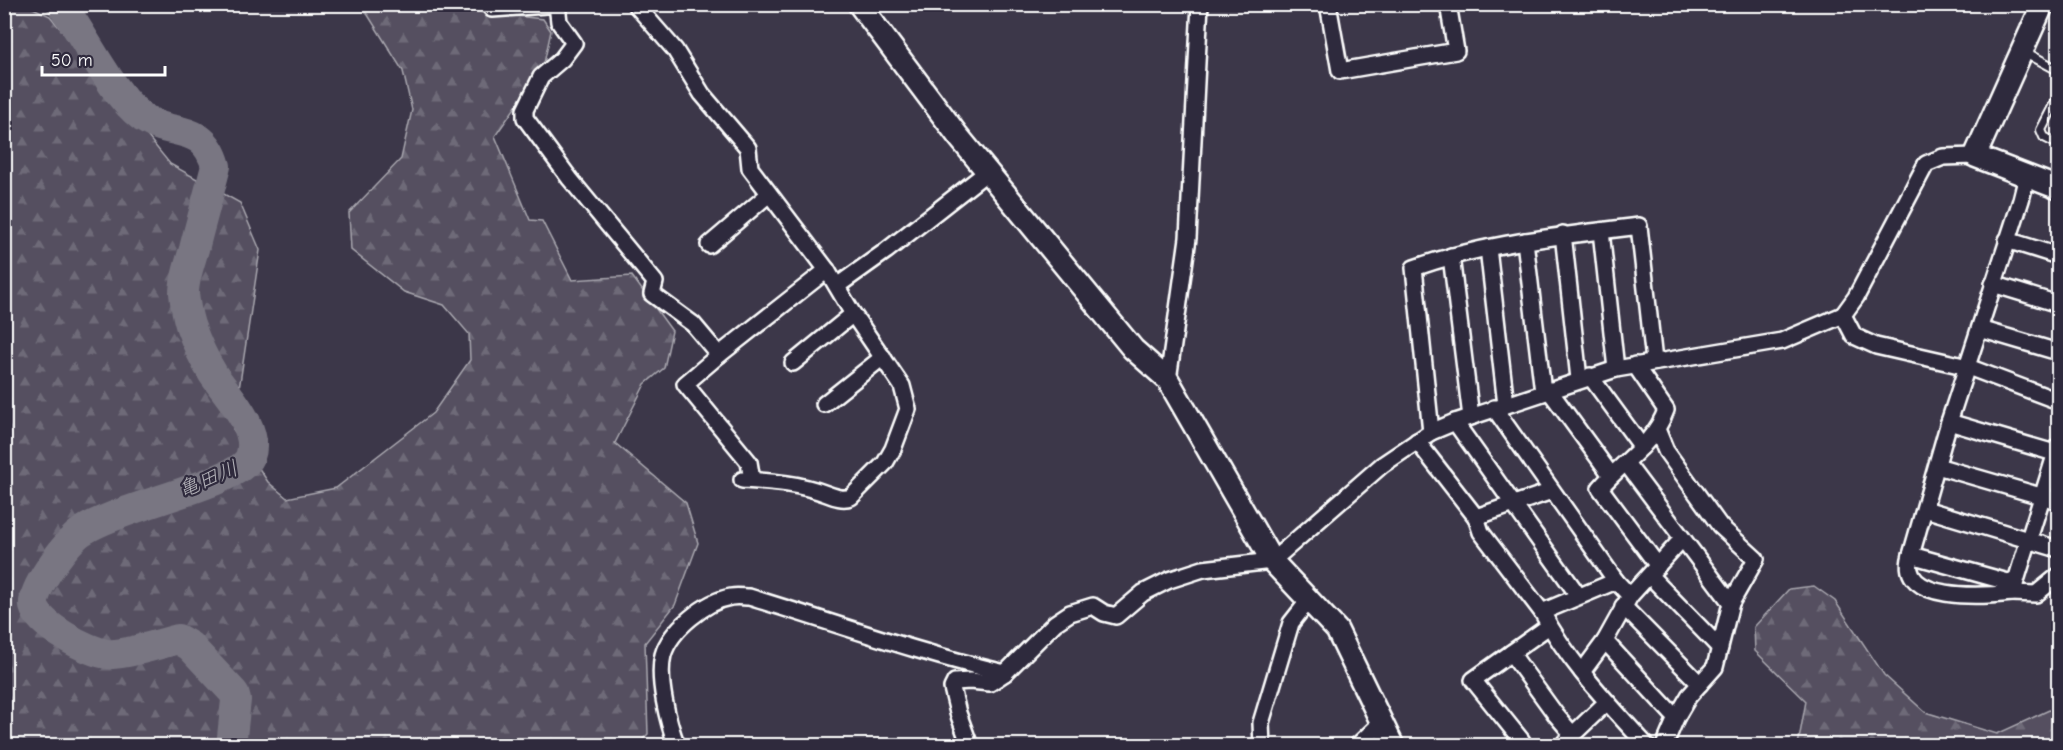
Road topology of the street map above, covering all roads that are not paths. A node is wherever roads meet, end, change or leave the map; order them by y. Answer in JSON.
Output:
{"nodes":[{"id":1,"x":488,"y":4,"type":"edge"},
{"id":2,"x":635,"y":4,"type":"edge"},
{"id":3,"x":859,"y":4,"type":"edge"},
{"id":4,"x":1328,"y":4,"type":"edge"},
{"id":5,"x":1448,"y":4,"type":"edge"},
{"id":6,"x":2043,"y":4,"type":"edge"},
{"id":7,"x":558,"y":5,"type":"edge"},
{"id":8,"x":1202,"y":5,"type":"edge"},
{"id":9,"x":2022,"y":50,"type":"junction"},
{"id":10,"x":2058,"y":70,"type":"edge"},
{"id":11,"x":2058,"y":97,"type":"edge"},
{"id":12,"x":2058,"y":144,"type":"edge"},
{"id":13,"x":1975,"y":156,"type":"junction"},
{"id":14,"x":987,"y":172,"type":"junction"},
{"id":15,"x":2027,"y":176,"type":"junction"},
{"id":16,"x":2058,"y":188,"type":"edge"},
{"id":17,"x":769,"y":194,"type":"junction"},
{"id":18,"x":1600,"y":231,"type":"junction"},
{"id":19,"x":1563,"y":234,"type":"junction"},
{"id":20,"x":2007,"y":240,"type":"junction"},
{"id":21,"x":1525,"y":241,"type":"junction"},
{"id":22,"x":709,"y":245,"type":"dead end"},
{"id":23,"x":1488,"y":248,"type":"junction"},
{"id":24,"x":1451,"y":256,"type":"junction"},
{"id":25,"x":2058,"y":256,"type":"edge"},
{"id":26,"x":827,"y":270,"type":"junction"},
{"id":27,"x":1993,"y":284,"type":"junction"},
{"id":28,"x":837,"y":286,"type":"junction"},
{"id":29,"x":2058,"y":304,"type":"edge"},
{"id":30,"x":854,"y":314,"type":"junction"},
{"id":31,"x":1843,"y":315,"type":"junction"},
{"id":32,"x":1980,"y":329,"type":"junction"},
{"id":33,"x":2058,"y":352,"type":"edge"},
{"id":34,"x":719,"y":355,"type":"junction"},
{"id":35,"x":883,"y":357,"type":"junction"},
{"id":36,"x":1654,"y":361,"type":"junction"},
{"id":37,"x":793,"y":363,"type":"dead end"},
{"id":38,"x":1635,"y":365,"type":"junction"},
{"id":39,"x":1968,"y":367,"type":"junction"},
{"id":40,"x":1616,"y":369,"type":"junction"},
{"id":41,"x":1585,"y":378,"type":"junction"},
{"id":42,"x":1168,"y":380,"type":"junction"},
{"id":43,"x":1546,"y":391,"type":"junction"},
{"id":44,"x":2058,"y":401,"type":"edge"},
{"id":45,"x":824,"y":404,"type":"dead end"},
{"id":46,"x":1500,"y":407,"type":"junction"},
{"id":47,"x":1471,"y":417,"type":"junction"},
{"id":48,"x":1455,"y":422,"type":"junction"},
{"id":49,"x":1950,"y":422,"type":"junction"},
{"id":50,"x":1657,"y":429,"type":"junction"},
{"id":51,"x":1431,"y":432,"type":"junction"},
{"id":52,"x":1417,"y":441,"type":"junction"},
{"id":53,"x":1642,"y":447,"type":"junction"},
{"id":54,"x":2058,"y":451,"type":"edge"},
{"id":55,"x":1626,"y":463,"type":"junction"},
{"id":56,"x":1937,"y":466,"type":"junction"},
{"id":57,"x":1611,"y":475,"type":"junction"},
{"id":58,"x":1552,"y":491,"type":"junction"},
{"id":59,"x":2043,"y":496,"type":"junction"},
{"id":60,"x":2058,"y":501,"type":"edge"},
{"id":61,"x":1515,"y":505,"type":"junction"},
{"id":62,"x":1925,"y":509,"type":"junction"},
{"id":63,"x":1476,"y":517,"type":"junction"},
{"id":64,"x":1682,"y":539,"type":"junction"},
{"id":65,"x":2029,"y":540,"type":"junction"},
{"id":66,"x":2058,"y":549,"type":"edge"},
{"id":67,"x":1911,"y":555,"type":"junction"},
{"id":68,"x":1272,"y":561,"type":"junction"},
{"id":69,"x":1654,"y":572,"type":"junction"},
{"id":70,"x":2058,"y":576,"type":"edge"},
{"id":71,"x":1616,"y":580,"type":"junction"},
{"id":72,"x":2014,"y":589,"type":"junction"},
{"id":73,"x":1578,"y":595,"type":"junction"},
{"id":74,"x":1309,"y":600,"type":"junction"},
{"id":75,"x":1627,"y":601,"type":"junction"},
{"id":76,"x":1731,"y":603,"type":"junction"},
{"id":77,"x":1542,"y":612,"type":"junction"},
{"id":78,"x":1549,"y":626,"type":"junction"},
{"id":79,"x":1605,"y":641,"type":"junction"},
{"id":80,"x":1720,"y":648,"type":"junction"},
{"id":81,"x":1511,"y":653,"type":"junction"},
{"id":82,"x":1582,"y":672,"type":"junction"},
{"id":83,"x":1005,"y":673,"type":"junction"},
{"id":84,"x":1700,"y":684,"type":"junction"},
{"id":85,"x":1607,"y":702,"type":"junction"},
{"id":86,"x":1676,"y":718,"type":"junction"},
{"id":87,"x":1382,"y":722,"type":"junction"},
{"id":88,"x":1571,"y":740,"type":"edge"},
{"id":89,"x":1522,"y":741,"type":"dead end"},
{"id":90,"x":677,"y":746,"type":"edge"},
{"id":91,"x":970,"y":746,"type":"edge"},
{"id":92,"x":1262,"y":746,"type":"edge"},
{"id":93,"x":1357,"y":746,"type":"edge"},
{"id":94,"x":1393,"y":746,"type":"edge"},
{"id":95,"x":1647,"y":746,"type":"edge"},
{"id":96,"x":1664,"y":746,"type":"edge"}],
"edges":[{"from":1,"to":7,"type":"street"},
{"from":2,"to":17,"type":"street"},
{"from":3,"to":14,"type":"street"},
{"from":4,"to":5,"type":"street"},
{"from":6,"to":9,"type":"street"},
{"from":7,"to":34,"type":"street"},
{"from":8,"to":42,"type":"street"},
{"from":9,"to":10,"type":"lane"},
{"from":9,"to":13,"type":"street"},
{"from":11,"to":12,"type":"lane"},
{"from":13,"to":15,"type":"street"},
{"from":13,"to":31,"type":"street"},
{"from":14,"to":28,"type":"street"},
{"from":14,"to":42,"type":"street"},
{"from":15,"to":16,"type":"street"},
{"from":15,"to":20,"type":"street"},
{"from":17,"to":22,"type":"street"},
{"from":17,"to":26,"type":"street"},
{"from":18,"to":19,"type":"street"},
{"from":18,"to":36,"type":"street"},
{"from":18,"to":40,"type":"street"},
{"from":19,"to":21,"type":"street"},
{"from":19,"to":41,"type":"street"},
{"from":20,"to":25,"type":"street"},
{"from":20,"to":27,"type":"street"},
{"from":21,"to":23,"type":"street"},
{"from":21,"to":43,"type":"street"},
{"from":23,"to":24,"type":"street"},
{"from":23,"to":46,"type":"street"},
{"from":24,"to":47,"type":"street"},
{"from":24,"to":51,"type":"street"},
{"from":26,"to":28,"type":"street"},
{"from":26,"to":34,"type":"street"},
{"from":27,"to":29,"type":"street"},
{"from":27,"to":32,"type":"street"},
{"from":28,"to":30,"type":"street"},
{"from":30,"to":35,"type":"street"},
{"from":30,"to":37,"type":"street"},
{"from":31,"to":36,"type":"street"},
{"from":31,"to":39,"type":"street"},
{"from":32,"to":33,"type":"street"},
{"from":32,"to":39,"type":"street"},
{"from":34,"to":35,"type":"street"},
{"from":35,"to":45,"type":"street"},
{"from":36,"to":38,"type":"street"},
{"from":38,"to":40,"type":"street"},
{"from":38,"to":50,"type":"street"},
{"from":39,"to":44,"type":"street"},
{"from":39,"to":49,"type":"street"},
{"from":40,"to":41,"type":"street"},
{"from":41,"to":43,"type":"street"},
{"from":41,"to":53,"type":"street"},
{"from":42,"to":68,"type":"street"},
{"from":43,"to":46,"type":"street"},
{"from":43,"to":57,"type":"street"},
{"from":46,"to":47,"type":"street"},
{"from":46,"to":58,"type":"street"},
{"from":47,"to":48,"type":"street"},
{"from":48,"to":51,"type":"street"},
{"from":48,"to":61,"type":"street"},
{"from":49,"to":54,"type":"street"},
{"from":49,"to":56,"type":"street"},
{"from":50,"to":53,"type":"street"},
{"from":50,"to":76,"type":"street"},
{"from":51,"to":52,"type":"street"},
{"from":52,"to":63,"type":"street"},
{"from":52,"to":68,"type":"street"},
{"from":53,"to":55,"type":"street"},
{"from":54,"to":59,"type":"street"},
{"from":55,"to":57,"type":"street"},
{"from":55,"to":64,"type":"street"},
{"from":56,"to":59,"type":"street"},
{"from":56,"to":62,"type":"street"},
{"from":57,"to":69,"type":"street"},
{"from":58,"to":61,"type":"street"},
{"from":58,"to":71,"type":"street"},
{"from":59,"to":60,"type":"street"},
{"from":59,"to":65,"type":"street"},
{"from":61,"to":63,"type":"street"},
{"from":61,"to":73,"type":"street"},
{"from":62,"to":65,"type":"street"},
{"from":62,"to":67,"type":"street"},
{"from":63,"to":77,"type":"street"},
{"from":64,"to":69,"type":"street"},
{"from":64,"to":76,"type":"street"},
{"from":65,"to":66,"type":"street"},
{"from":65,"to":72,"type":"street"},
{"from":67,"to":72,"type":"street"},
{"from":67,"to":72,"type":"street"},
{"from":68,"to":74,"type":"street"},
{"from":68,"to":83,"type":"street"},
{"from":69,"to":75,"type":"street"},
{"from":69,"to":80,"type":"street"},
{"from":70,"to":72,"type":"street"},
{"from":71,"to":73,"type":"street"},
{"from":71,"to":75,"type":"street"},
{"from":73,"to":77,"type":"street"},
{"from":74,"to":87,"type":"street"},
{"from":74,"to":92,"type":"street"},
{"from":75,"to":79,"type":"street"},
{"from":75,"to":84,"type":"street"},
{"from":76,"to":80,"type":"street"},
{"from":77,"to":78,"type":"street"},
{"from":78,"to":81,"type":"street"},
{"from":78,"to":82,"type":"street"},
{"from":79,"to":82,"type":"street"},
{"from":79,"to":86,"type":"street"},
{"from":80,"to":84,"type":"street"},
{"from":81,"to":88,"type":"street"},
{"from":81,"to":89,"type":"street"},
{"from":82,"to":85,"type":"street"},
{"from":83,"to":90,"type":"street"},
{"from":83,"to":91,"type":"street"},
{"from":84,"to":86,"type":"street"},
{"from":85,"to":88,"type":"street"},
{"from":85,"to":95,"type":"street"},
{"from":86,"to":96,"type":"street"},
{"from":87,"to":93,"type":"street"},
{"from":87,"to":94,"type":"street"}]}
